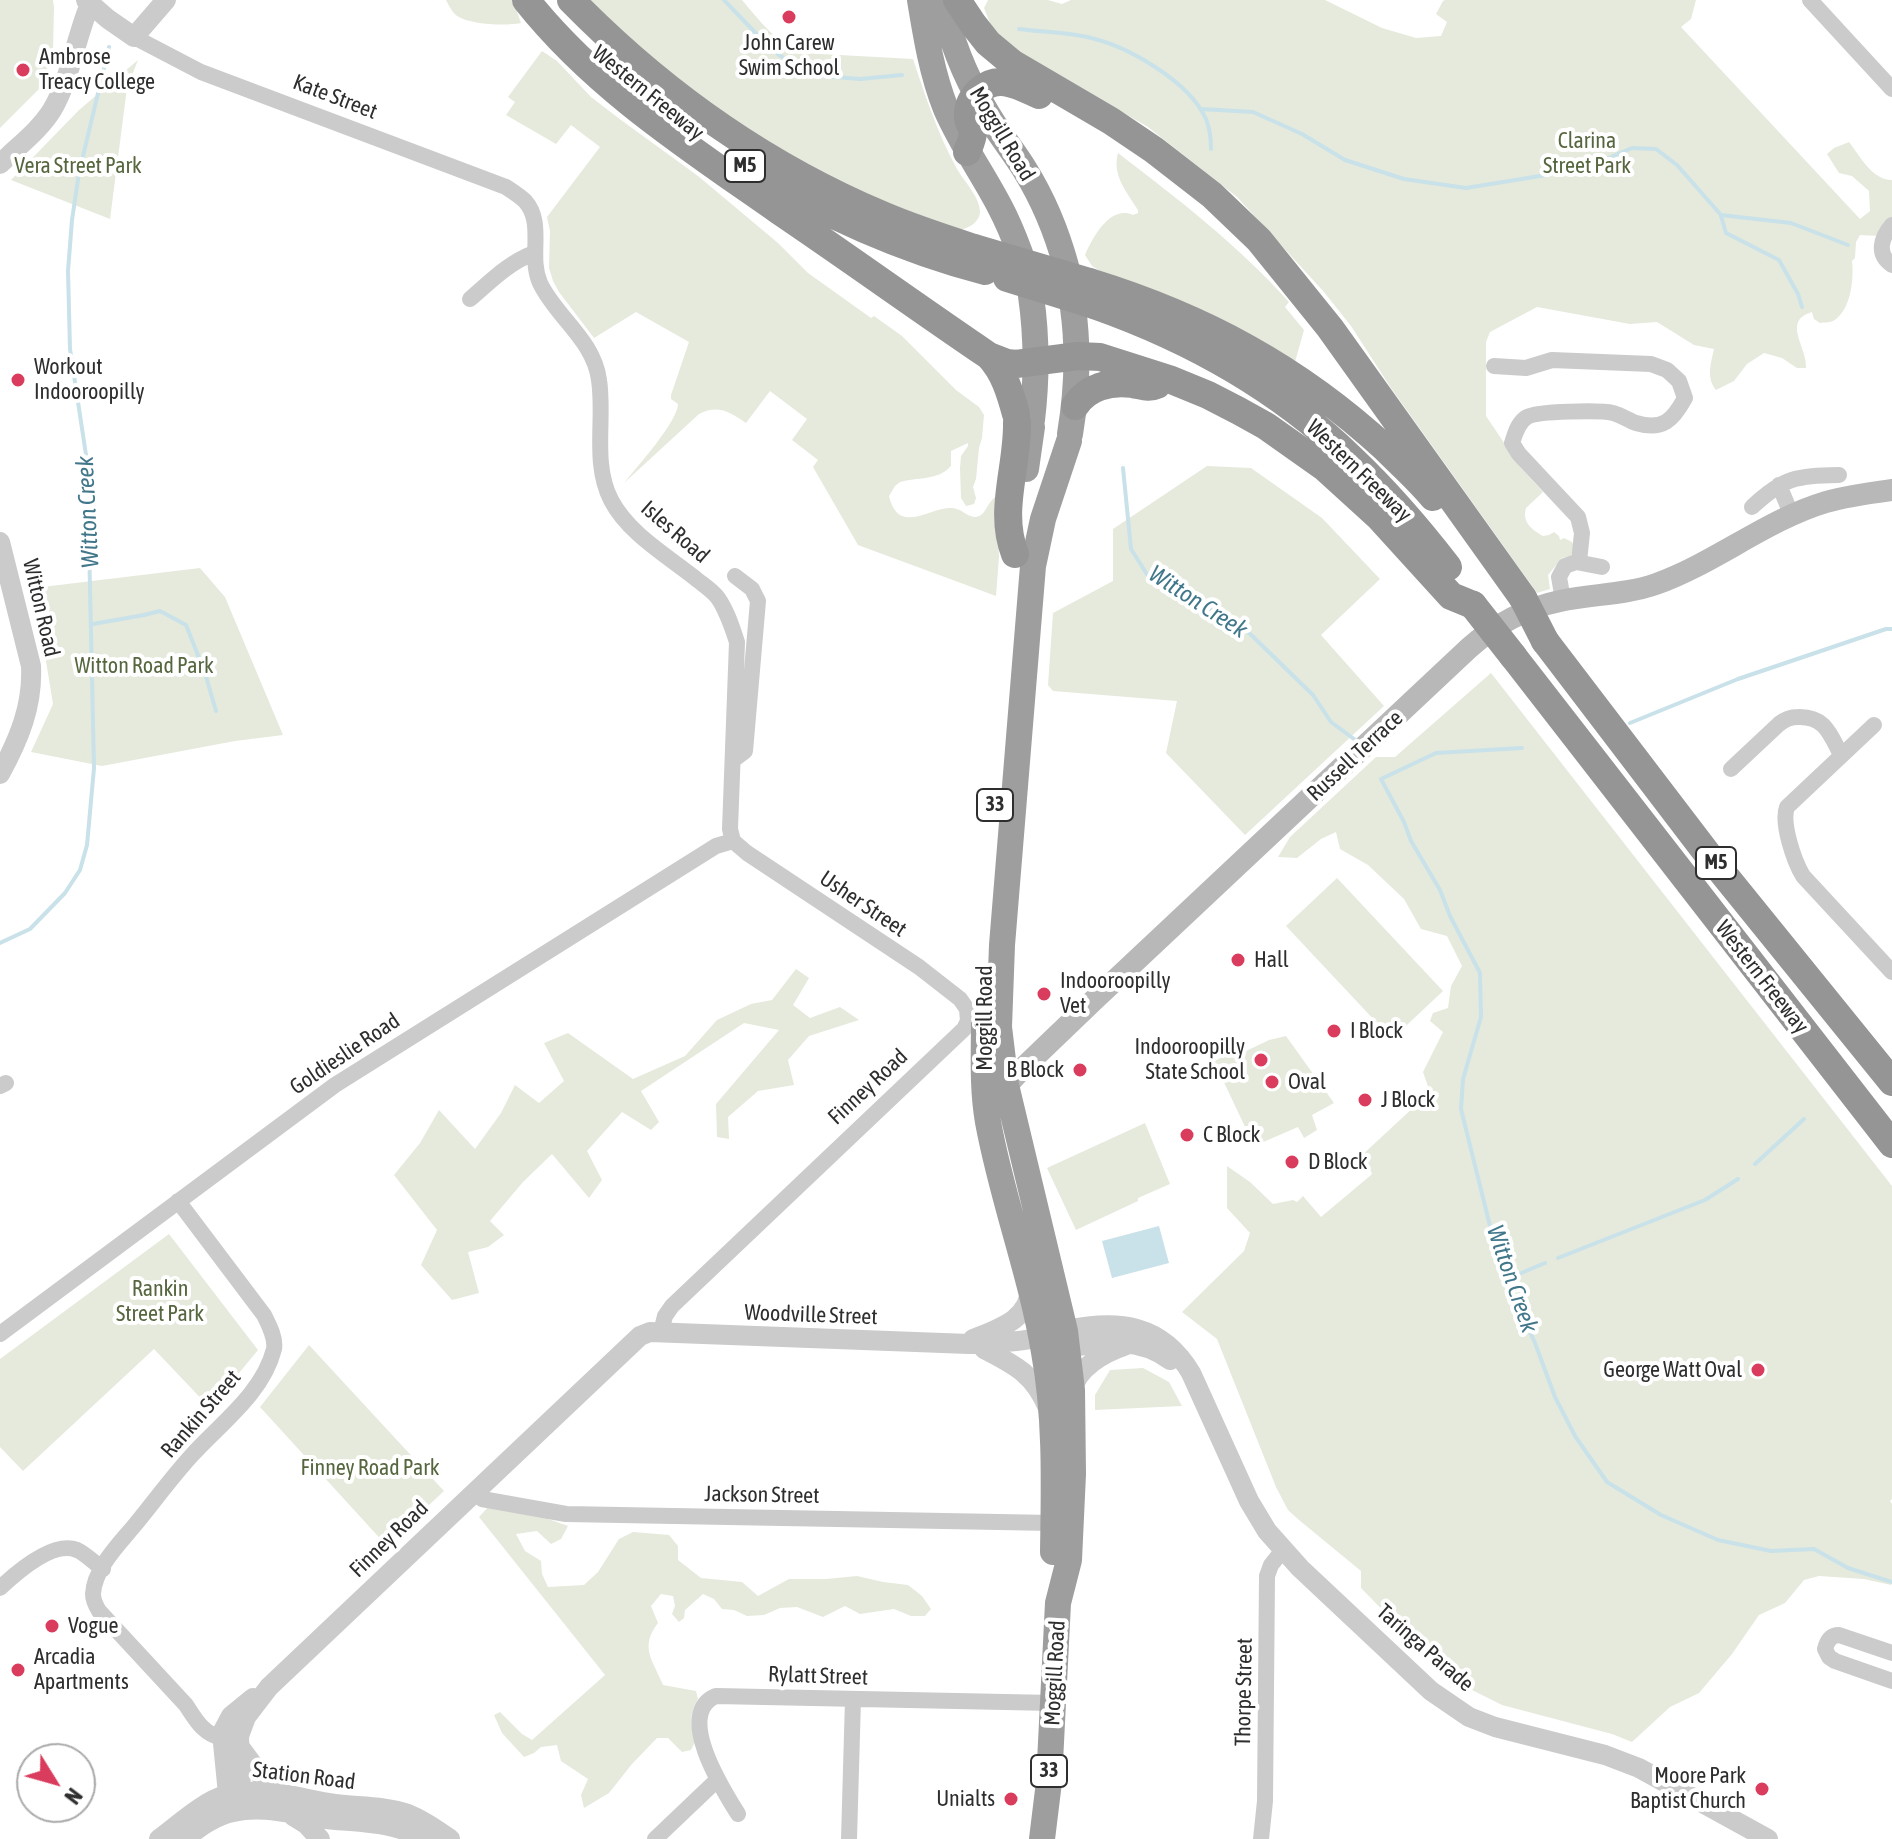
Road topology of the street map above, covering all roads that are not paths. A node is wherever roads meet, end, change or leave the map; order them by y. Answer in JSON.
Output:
{"nodes":[{"id":1,"x":166,"y":0,"type":"edge"},
{"id":2,"x":526,"y":0,"type":"edge"},
{"id":3,"x":544,"y":0,"type":"edge"},
{"id":4,"x":571,"y":0,"type":"edge"},
{"id":5,"x":920,"y":0,"type":"edge"},
{"id":6,"x":942,"y":0,"type":"edge"},
{"id":7,"x":957,"y":0,"type":"edge"},
{"id":8,"x":1810,"y":0,"type":"edge"},
{"id":9,"x":88,"y":2,"type":"edge"},
{"id":10,"x":134,"y":37,"type":"junction"},
{"id":11,"x":1892,"y":89,"type":"edge"},
{"id":12,"x":976,"y":94,"type":"junction"},
{"id":13,"x":967,"y":152,"type":"junction"},
{"id":14,"x":0,"y":164,"type":"edge"},
{"id":15,"x":1892,"y":225,"type":"edge"},
{"id":16,"x":534,"y":253,"type":"junction"},
{"id":17,"x":980,"y":260,"type":"junction"},
{"id":18,"x":1892,"y":265,"type":"edge"},
{"id":19,"x":1290,"y":276,"type":"junction"},
{"id":20,"x":1077,"y":289,"type":"junction"},
{"id":21,"x":470,"y":299,"type":"dead end"},
{"id":22,"x":989,"y":356,"type":"junction"},
{"id":23,"x":1078,"y":356,"type":"junction"},
{"id":24,"x":1037,"y":362,"type":"junction"},
{"id":25,"x":1494,"y":366,"type":"dead end"},
{"id":26,"x":1169,"y":379,"type":"junction"},
{"id":27,"x":1075,"y":406,"type":"junction"},
{"id":28,"x":1024,"y":421,"type":"junction"},
{"id":29,"x":1839,"y":475,"type":"dead end"},
{"id":30,"x":1779,"y":485,"type":"junction"},
{"id":31,"x":1892,"y":490,"type":"edge"},
{"id":32,"x":1752,"y":507,"type":"dead end"},
{"id":33,"x":1792,"y":516,"type":"junction"},
{"id":34,"x":0,"y":542,"type":"edge"},
{"id":35,"x":1015,"y":554,"type":"joint"},
{"id":36,"x":1579,"y":562,"type":"junction"},
{"id":37,"x":1602,"y":567,"type":"dead end"},
{"id":38,"x":4,"y":574,"type":"edge"},
{"id":39,"x":735,"y":576,"type":"dead end"},
{"id":40,"x":1504,"y":581,"type":"junction"},
{"id":41,"x":1563,"y":600,"type":"junction"},
{"id":42,"x":1473,"y":605,"type":"junction"},
{"id":43,"x":1874,"y":725,"type":"dead end"},
{"id":44,"x":1841,"y":755,"type":"junction"},
{"id":45,"x":733,"y":760,"type":"junction"},
{"id":46,"x":1731,"y":769,"type":"dead end"},
{"id":47,"x":0,"y":774,"type":"edge"},
{"id":48,"x":733,"y":841,"type":"junction"},
{"id":49,"x":1892,"y":972,"type":"edge"},
{"id":50,"x":967,"y":1009,"type":"joint"},
{"id":51,"x":1892,"y":1082,"type":"edge"},
{"id":52,"x":1006,"y":1085,"type":"junction"},
{"id":53,"x":987,"y":1110,"type":"junction"},
{"id":54,"x":1892,"y":1144,"type":"edge"},
{"id":55,"x":178,"y":1201,"type":"junction"},
{"id":56,"x":1030,"y":1286,"type":"junction"},
{"id":57,"x":656,"y":1332,"type":"junction"},
{"id":58,"x":0,"y":1334,"type":"edge"},
{"id":59,"x":1054,"y":1341,"type":"junction"},
{"id":60,"x":971,"y":1345,"type":"junction"},
{"id":61,"x":1144,"y":1346,"type":"junction"},
{"id":62,"x":1198,"y":1388,"type":"junction"},
{"id":63,"x":1072,"y":1390,"type":"junction"},
{"id":64,"x":1051,"y":1416,"type":"junction"},
{"id":65,"x":477,"y":1489,"type":"junction"},
{"id":66,"x":1053,"y":1523,"type":"junction"},
{"id":67,"x":1283,"y":1550,"type":"junction"},
{"id":68,"x":103,"y":1569,"type":"junction"},
{"id":69,"x":0,"y":1588,"type":"edge"},
{"id":70,"x":1058,"y":1603,"type":"junction"},
{"id":71,"x":1892,"y":1653,"type":"edge"},
{"id":72,"x":1892,"y":1681,"type":"edge"},
{"id":73,"x":269,"y":1687,"type":"junction"},
{"id":74,"x":853,"y":1699,"type":"junction"},
{"id":75,"x":1053,"y":1703,"type":"junction"},
{"id":76,"x":231,"y":1738,"type":"junction"},
{"id":77,"x":717,"y":1780,"type":"junction"},
{"id":78,"x":236,"y":1802,"type":"junction"},
{"id":79,"x":285,"y":1804,"type":"junction"},
{"id":80,"x":338,"y":1804,"type":"junction"},
{"id":81,"x":738,"y":1814,"type":"dead end"},
{"id":82,"x":321,"y":1832,"type":"edge"},
{"id":83,"x":159,"y":1839,"type":"edge"},
{"id":84,"x":184,"y":1839,"type":"edge"},
{"id":85,"x":423,"y":1839,"type":"edge"},
{"id":86,"x":450,"y":1839,"type":"edge"},
{"id":87,"x":655,"y":1839,"type":"edge"},
{"id":88,"x":849,"y":1839,"type":"edge"},
{"id":89,"x":1042,"y":1839,"type":"edge"},
{"id":90,"x":1261,"y":1839,"type":"edge"},
{"id":91,"x":1768,"y":1839,"type":"edge"}],
"edges":[{"from":1,"to":10,"type":"street"},
{"from":2,"to":22,"type":"highway"},
{"from":3,"to":17,"type":"highway","name":"Western Freeway","number":"M5"},
{"from":4,"to":17,"type":"highway","name":"Western Freeway","number":"M5"},
{"from":5,"to":13,"type":"highway","name":"Moggill Road"},
{"from":6,"to":12,"type":"highway","name":"Moggill Road","number":"33"},
{"from":7,"to":19,"type":"highway"},
{"from":8,"to":11,"type":"street"},
{"from":9,"to":10,"type":"street","name":"Kate Street"},
{"from":9,"to":14,"type":"street"},
{"from":10,"to":16,"type":"street","name":"Kate Street"},
{"from":12,"to":13,"type":"highway"},
{"from":12,"to":19,"type":"highway"},
{"from":12,"to":20,"type":"highway","name":"Moggill Road","number":"33"},
{"from":13,"to":24,"type":"highway","name":"Moggill Road"},
{"from":15,"to":18,"type":"street"},
{"from":16,"to":21,"type":"street"},
{"from":16,"to":45,"type":"street","name":"Isles Road"},
{"from":17,"to":20,"type":"highway","name":"Western Freeway","number":"M5","bridge":true},
{"from":19,"to":40,"type":"highway"},
{"from":20,"to":23,"type":"highway","name":"Moggill Road","number":"33"},
{"from":20,"to":40,"type":"highway","name":"Western Freeway","number":"M5"},
{"from":20,"to":42,"type":"highway","name":"Western Freeway","number":"M5"},
{"from":22,"to":24,"type":"highway"},
{"from":22,"to":28,"type":"highway"},
{"from":23,"to":24,"type":"highway"},
{"from":23,"to":26,"type":"highway"},
{"from":23,"to":27,"type":"highway","name":"Moggill Road","number":"33"},
{"from":24,"to":28,"type":"highway","name":"Moggill Road"},
{"from":25,"to":36,"type":"street"},
{"from":26,"to":27,"type":"highway"},
{"from":26,"to":42,"type":"highway"},
{"from":27,"to":52,"type":"highway","name":"Moggill Road","number":"33"},
{"from":28,"to":35,"type":"highway"},
{"from":29,"to":30,"type":"street"},
{"from":30,"to":32,"type":"street"},
{"from":30,"to":33,"type":"street"},
{"from":31,"to":33,"type":"main road","name":"Russell Terrace"},
{"from":33,"to":41,"type":"main road","name":"Russell Terrace"},
{"from":34,"to":38,"type":"street","name":"Witton Road"},
{"from":35,"to":53,"type":"highway","name":"Moggill Road","number":"33"},
{"from":36,"to":37,"type":"street"},
{"from":36,"to":41,"type":"street"},
{"from":38,"to":47,"type":"street","name":"Witton Road"},
{"from":39,"to":45,"type":"street","name":"Isles Road"},
{"from":40,"to":51,"type":"highway","name":"Western Freeway","number":"M5","bridge":true},
{"from":41,"to":52,"type":"main road","name":"Russell Terrace"},
{"from":42,"to":54,"type":"highway","name":"Western Freeway","number":"M5","bridge":true},
{"from":43,"to":44,"type":"street"},
{"from":44,"to":46,"type":"street"},
{"from":44,"to":49,"type":"street"},
{"from":45,"to":48,"type":"street","name":"Isles Road"},
{"from":48,"to":50,"type":"street","name":"Usher Street"},
{"from":48,"to":55,"type":"street","name":"Goldieslie Road"},
{"from":50,"to":57,"type":"street","name":"Finney Road"},
{"from":52,"to":53,"type":"main road","name":"Russell Terrace"},
{"from":52,"to":59,"type":"highway","name":"Moggill Road","number":"33"},
{"from":53,"to":56,"type":"highway","name":"Moggill Road","number":"33"},
{"from":55,"to":58,"type":"street","name":"Goldieslie Road"},
{"from":55,"to":68,"type":"street","name":"Rankin Street"},
{"from":56,"to":59,"type":"highway","name":"Moggill Road","number":"33"},
{"from":56,"to":60,"type":"street"},
{"from":57,"to":60,"type":"street","name":"Woodville Street"},
{"from":57,"to":65,"type":"street","name":"Finney Road"},
{"from":59,"to":60,"type":"street","name":"Woodville Street"},
{"from":59,"to":61,"type":"street","name":"Taringa Parade"},
{"from":59,"to":62,"type":"street","name":"Taringa Parade"},
{"from":59,"to":63,"type":"highway","name":"Moggill Road","number":"33"},
{"from":59,"to":64,"type":"highway","name":"Moggill Road","number":"33"},
{"from":60,"to":64,"type":"street"},
{"from":61,"to":62,"type":"street","name":"Taringa Parade"},
{"from":61,"to":63,"type":"street"},
{"from":62,"to":67,"type":"street","name":"Taringa Parade"},
{"from":63,"to":70,"type":"highway","name":"Moggill Road","number":"33"},
{"from":64,"to":66,"type":"highway","name":"Moggill Road","number":"33"},
{"from":65,"to":66,"type":"street","name":"Jackson Street"},
{"from":65,"to":73,"type":"street","name":"Finney Road"},
{"from":66,"to":70,"type":"highway","name":"Moggill Road","number":"33"},
{"from":67,"to":90,"type":"street","name":"Thorpe Street"},
{"from":67,"to":91,"type":"street","name":"Taringa Parade"},
{"from":68,"to":69,"type":"street"},
{"from":68,"to":76,"type":"street"},
{"from":70,"to":75,"type":"highway","name":"Moggill Road","number":"33"},
{"from":71,"to":72,"type":"street"},
{"from":73,"to":76,"type":"street","name":"Finney Road"},
{"from":73,"to":76,"type":"street","name":"Finney Road"},
{"from":74,"to":75,"type":"street","name":"Rylatt Street"},
{"from":74,"to":77,"type":"street","name":"Rylatt Street"},
{"from":74,"to":88,"type":"street"},
{"from":75,"to":89,"type":"highway","name":"Moggill Road","number":"33"},
{"from":76,"to":78,"type":"street"},
{"from":76,"to":79,"type":"street"},
{"from":77,"to":81,"type":"street","name":"Rylatt Street"},
{"from":77,"to":87,"type":"street"},
{"from":78,"to":79,"type":"street","name":"Station Road"},
{"from":78,"to":83,"type":"street","name":"Station Road"},
{"from":78,"to":84,"type":"street","name":"Station Road"},
{"from":79,"to":80,"type":"street","name":"Station Road"},
{"from":79,"to":82,"type":"street","name":"Station Road"},
{"from":80,"to":82,"type":"street"},
{"from":80,"to":86,"type":"street","name":"Station Road"},
{"from":82,"to":85,"type":"street","name":"Station Road"}]}
